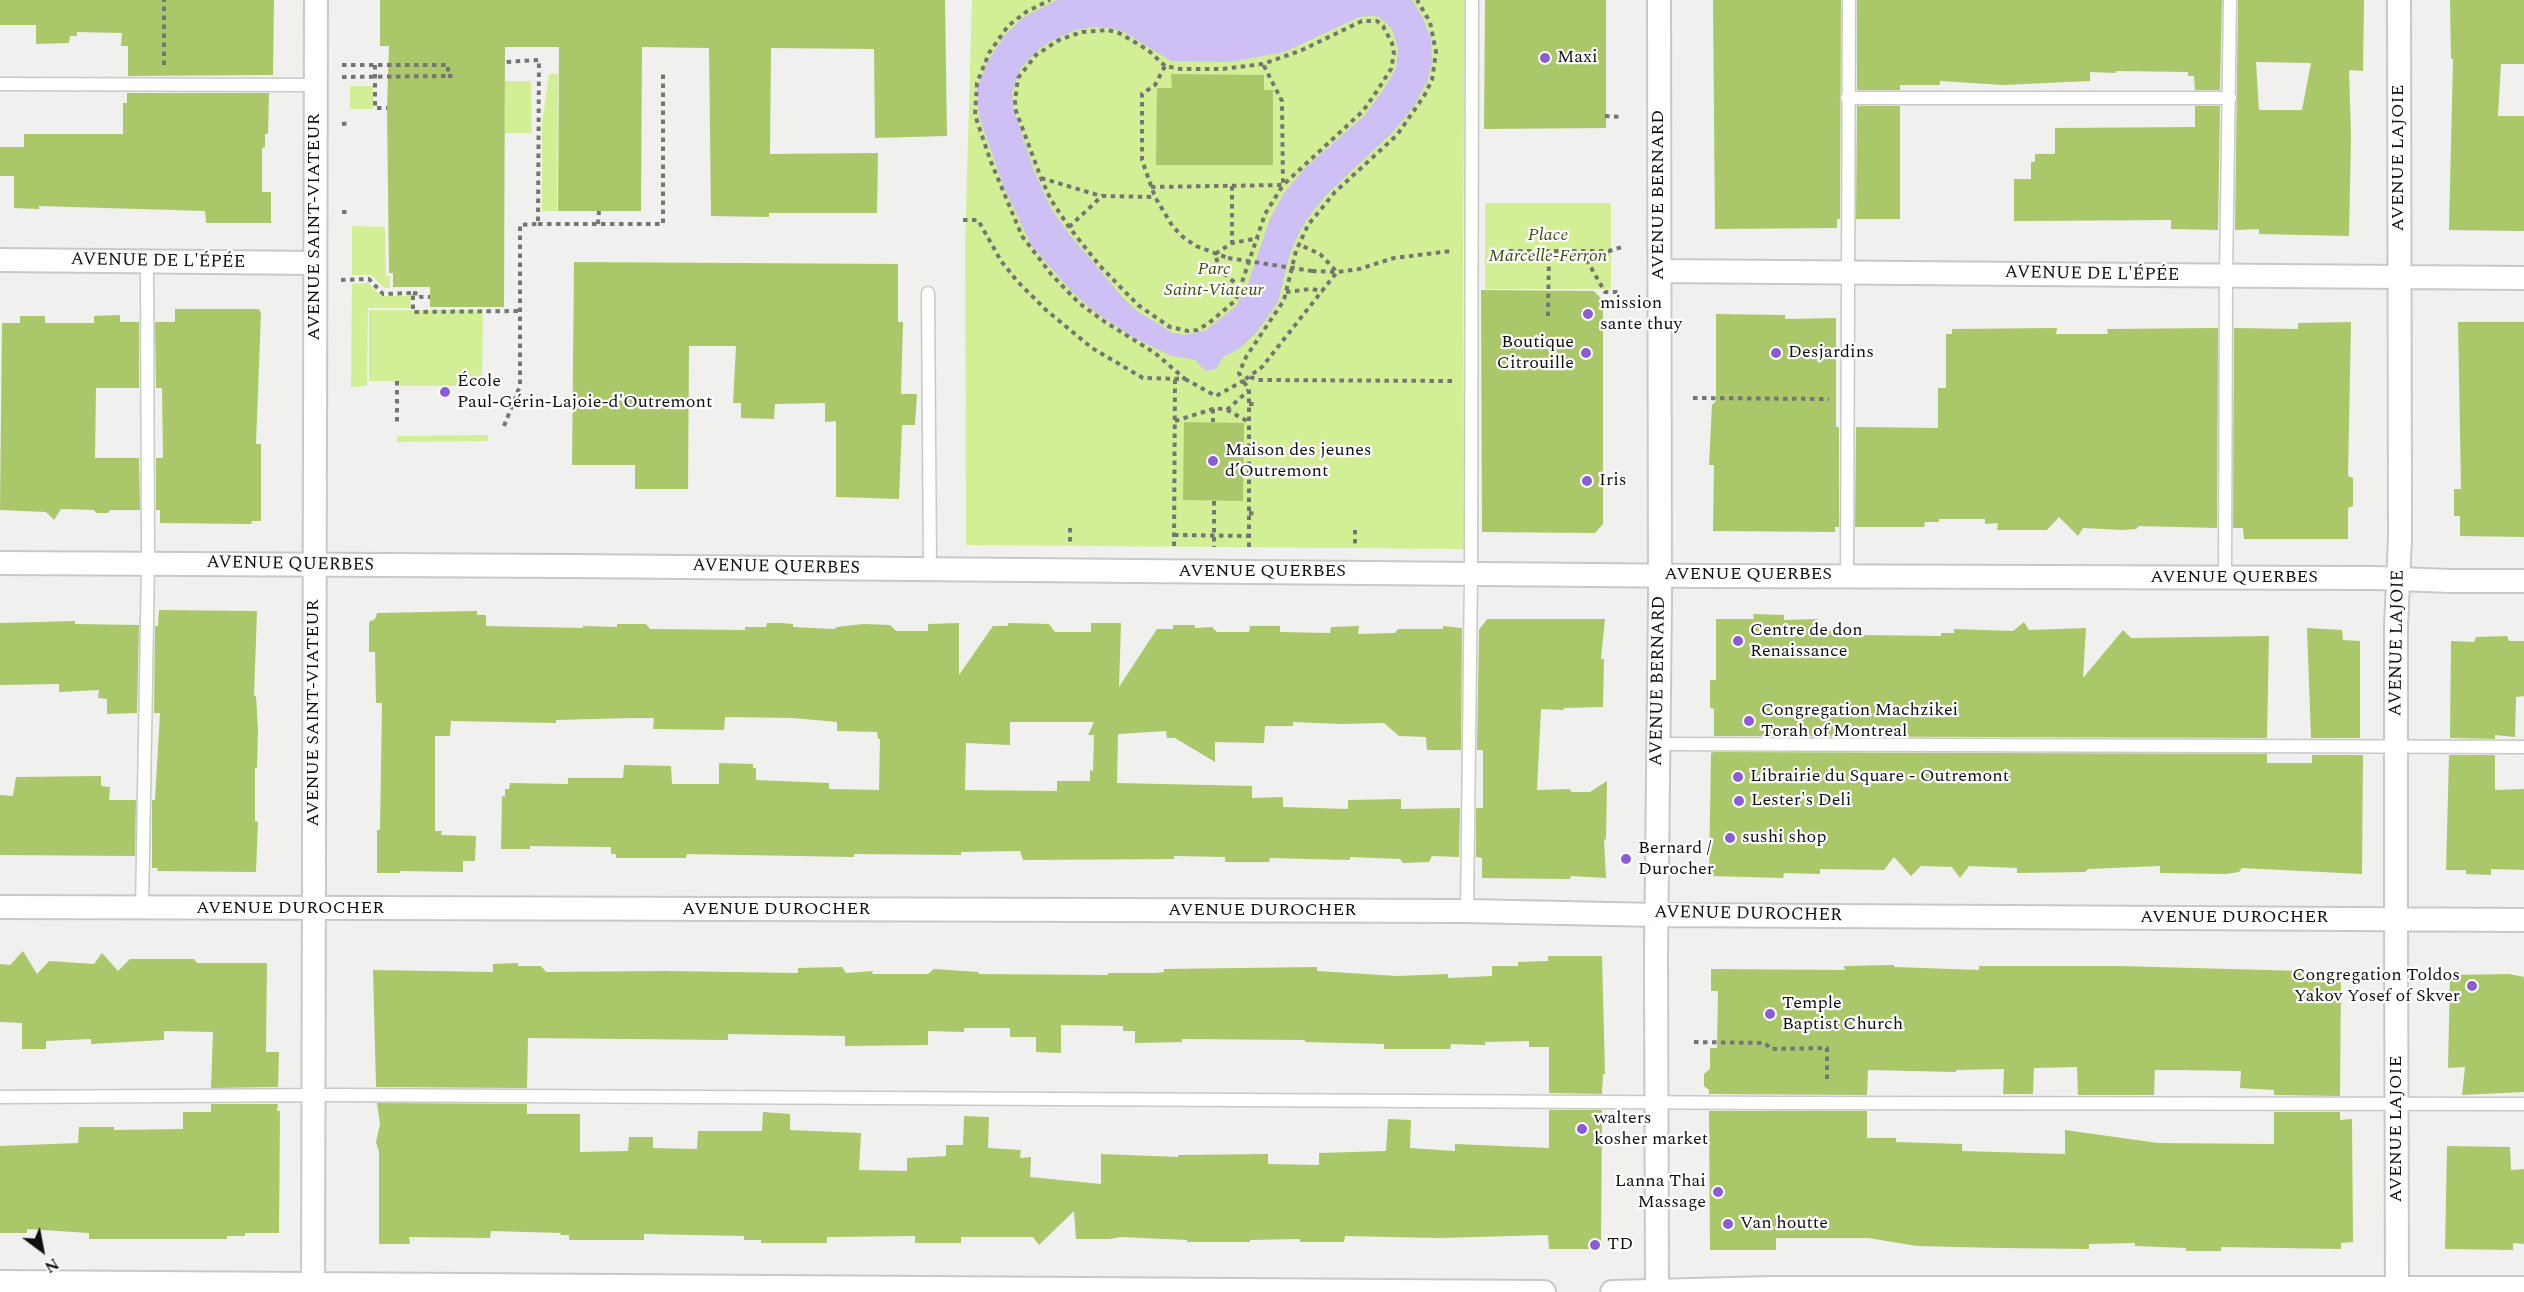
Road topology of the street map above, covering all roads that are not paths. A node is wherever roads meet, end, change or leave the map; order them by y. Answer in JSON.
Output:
{"nodes":[{"id":1,"x":316,"y":0,"type":"edge"},
{"id":2,"x":1472,"y":0,"type":"edge"},
{"id":3,"x":1659,"y":0,"type":"edge"},
{"id":4,"x":1849,"y":0,"type":"edge"},
{"id":5,"x":2230,"y":0,"type":"edge"},
{"id":6,"x":2399,"y":0,"type":"edge"},
{"id":7,"x":0,"y":84,"type":"edge"},
{"id":8,"x":315,"y":85,"type":"junction"},
{"id":9,"x":1847,"y":98,"type":"junction"},
{"id":10,"x":2230,"y":98,"type":"junction"},
{"id":11,"x":0,"y":260,"type":"edge"},
{"id":12,"x":147,"y":261,"type":"junction"},
{"id":13,"x":315,"y":263,"type":"junction"},
{"id":14,"x":1660,"y":271,"type":"junction"},
{"id":15,"x":1849,"y":274,"type":"junction"},
{"id":16,"x":2226,"y":277,"type":"junction"},
{"id":17,"x":2400,"y":277,"type":"junction"},
{"id":18,"x":2524,"y":278,"type":"edge"},
{"id":19,"x":928,"y":293,"type":"dead end"},
{"id":20,"x":0,"y":563,"type":"edge"},
{"id":21,"x":148,"y":563,"type":"junction"},
{"id":22,"x":315,"y":566,"type":"junction"},
{"id":23,"x":930,"y":569,"type":"junction"},
{"id":24,"x":1471,"y":574,"type":"junction"},
{"id":25,"x":1660,"y":575,"type":"junction"},
{"id":26,"x":1847,"y":575,"type":"junction"},
{"id":27,"x":2225,"y":578,"type":"junction"},
{"id":28,"x":2398,"y":578,"type":"junction"},
{"id":29,"x":2524,"y":581,"type":"edge"},
{"id":30,"x":1657,"y":744,"type":"junction"},
{"id":31,"x":2396,"y":747,"type":"junction"},
{"id":32,"x":2524,"y":747,"type":"edge"},
{"id":33,"x":0,"y":907,"type":"edge"},
{"id":34,"x":142,"y":908,"type":"junction"},
{"id":35,"x":314,"y":909,"type":"junction"},
{"id":36,"x":1467,"y":911,"type":"junction"},
{"id":37,"x":1657,"y":915,"type":"junction"},
{"id":38,"x":2396,"y":920,"type":"junction"},
{"id":39,"x":2524,"y":920,"type":"edge"},
{"id":40,"x":314,"y":1095,"type":"junction"},
{"id":41,"x":0,"y":1097,"type":"edge"},
{"id":42,"x":1657,"y":1102,"type":"junction"},
{"id":43,"x":2524,"y":1104,"type":"edge"},
{"id":44,"x":2397,"y":1105,"type":"junction"},
{"id":45,"x":0,"y":1282,"type":"edge"},
{"id":46,"x":313,"y":1287,"type":"edge"},
{"id":47,"x":2397,"y":1287,"type":"junction"},
{"id":48,"x":2524,"y":1288,"type":"edge"},
{"id":49,"x":1657,"y":1291,"type":"edge"},
{"id":50,"x":1544,"y":1292,"type":"edge"},
{"id":51,"x":1612,"y":1292,"type":"edge"}],
"edges":[{"from":1,"to":8,"type":"street","name":"AVENUE SAINT-VIATEUR"},
{"from":2,"to":24,"type":"lane"},
{"from":3,"to":14,"type":"street","name":"AVENUE BERNARD"},
{"from":4,"to":9,"type":"lane"},
{"from":5,"to":10,"type":"lane"},
{"from":6,"to":17,"type":"street","name":"AVENUE LAJOIE"},
{"from":7,"to":8,"type":"lane"},
{"from":8,"to":13,"type":"street","name":"AVENUE SAINT-VIATEUR"},
{"from":9,"to":10,"type":"lane"},
{"from":9,"to":15,"type":"lane"},
{"from":10,"to":16,"type":"lane"},
{"from":11,"to":12,"type":"street","name":"AVENUE DE L'ÉPÉE"},
{"from":12,"to":13,"type":"street","name":"AVENUE DE L'ÉPÉE"},
{"from":12,"to":21,"type":"lane"},
{"from":13,"to":22,"type":"street","name":"AVENUE SAINT-VIATEUR"},
{"from":14,"to":15,"type":"street","name":"AVENUE DE L'ÉPÉE"},
{"from":14,"to":25,"type":"street","name":"AVENUE BERNARD"},
{"from":15,"to":16,"type":"street","name":"AVENUE DE L'ÉPÉE"},
{"from":15,"to":26,"type":"lane"},
{"from":16,"to":17,"type":"street","name":"AVENUE DE L'ÉPÉE"},
{"from":16,"to":27,"type":"lane"},
{"from":17,"to":18,"type":"street","name":"AVENUE DE L'ÉPÉE"},
{"from":17,"to":28,"type":"street","name":"AVENUE LAJOIE"},
{"from":19,"to":23,"type":"lane"},
{"from":20,"to":21,"type":"street","name":"AVENUE QUERBES"},
{"from":21,"to":22,"type":"street","name":"AVENUE QUERBES"},
{"from":21,"to":34,"type":"lane"},
{"from":22,"to":23,"type":"street","name":"AVENUE QUERBES"},
{"from":22,"to":35,"type":"street","name":"AVENUE SAINT-VIATEUR"},
{"from":23,"to":24,"type":"street","name":"AVENUE QUERBES"},
{"from":24,"to":25,"type":"street","name":"AVENUE QUERBES"},
{"from":24,"to":36,"type":"lane"},
{"from":25,"to":26,"type":"street","name":"AVENUE QUERBES"},
{"from":25,"to":30,"type":"street","name":"AVENUE BERNARD"},
{"from":26,"to":27,"type":"street","name":"AVENUE QUERBES"},
{"from":27,"to":28,"type":"street","name":"AVENUE QUERBES"},
{"from":28,"to":29,"type":"street","name":"AVENUE QUERBES"},
{"from":28,"to":31,"type":"street","name":"AVENUE LAJOIE"},
{"from":30,"to":31,"type":"lane"},
{"from":30,"to":37,"type":"street","name":"AVENUE BERNARD"},
{"from":31,"to":32,"type":"lane"},
{"from":31,"to":38,"type":"street","name":"AVENUE LAJOIE"},
{"from":33,"to":34,"type":"street","name":"AVENUE DUROCHER"},
{"from":34,"to":35,"type":"street","name":"AVENUE DUROCHER"},
{"from":35,"to":36,"type":"street","name":"AVENUE DUROCHER"},
{"from":35,"to":40,"type":"street","name":"AVENUE SAINT-VIATEUR"},
{"from":36,"to":37,"type":"street","name":"AVENUE DUROCHER"},
{"from":37,"to":38,"type":"street","name":"AVENUE DUROCHER"},
{"from":37,"to":42,"type":"street","name":"AVENUE BERNARD"},
{"from":38,"to":39,"type":"street","name":"AVENUE DUROCHER"},
{"from":38,"to":44,"type":"street","name":"AVENUE LAJOIE"},
{"from":40,"to":41,"type":"lane"},
{"from":40,"to":42,"type":"lane"},
{"from":40,"to":46,"type":"street","name":"AVENUE SAINT-VIATEUR"},
{"from":42,"to":44,"type":"lane"},
{"from":42,"to":49,"type":"street","name":"AVENUE BERNARD"},
{"from":43,"to":44,"type":"lane"},
{"from":44,"to":47,"type":"street","name":"AVENUE LAJOIE"},
{"from":45,"to":46,"type":"street"},
{"from":46,"to":50,"type":"street"},
{"from":47,"to":48,"type":"street"},
{"from":47,"to":49,"type":"street"},
{"from":49,"to":51,"type":"street"}]}
